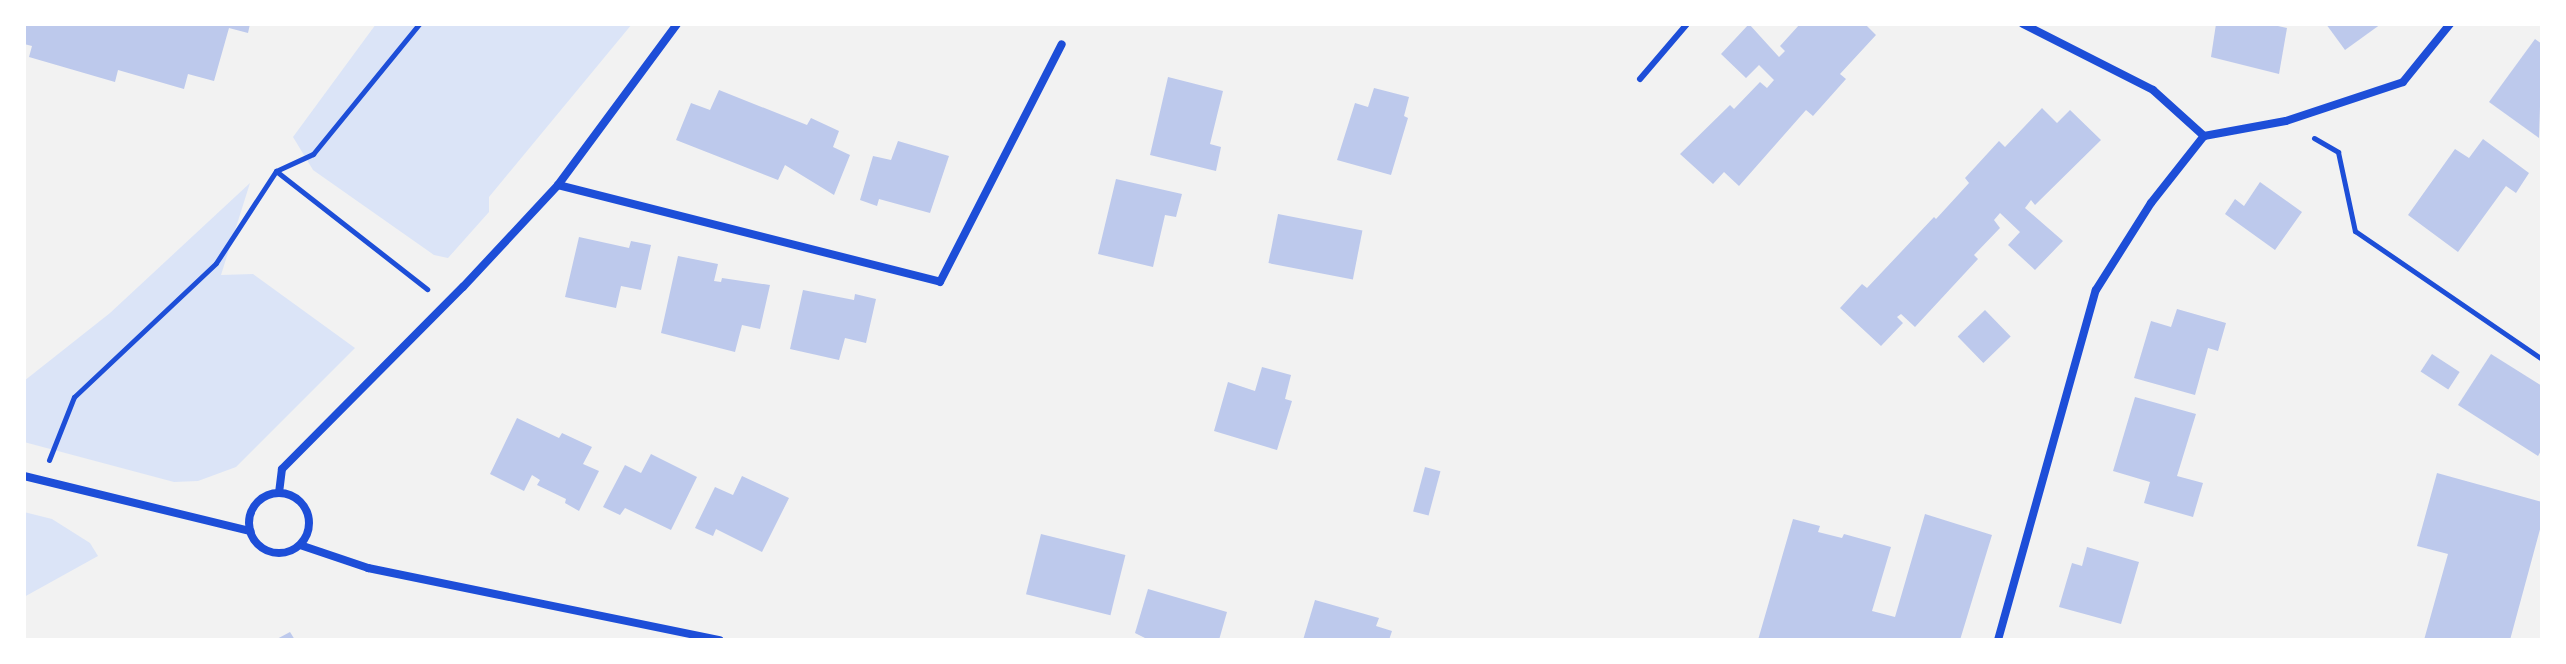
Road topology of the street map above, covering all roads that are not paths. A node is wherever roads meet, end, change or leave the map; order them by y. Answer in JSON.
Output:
{"nodes":[{"id":1,"x":677,"y":24,"type":"edge"},
{"id":2,"x":1687,"y":24,"type":"edge"},
{"id":3,"x":2023,"y":24,"type":"edge"},
{"id":4,"x":2450,"y":24,"type":"edge"},
{"id":5,"x":1062,"y":44,"type":"dead end"},
{"id":6,"x":1640,"y":79,"type":"dead end"},
{"id":7,"x":2204,"y":136,"type":"junction"},
{"id":8,"x":558,"y":185,"type":"junction"},
{"id":9,"x":24,"y":476,"type":"edge"},
{"id":10,"x":279,"y":493,"type":"junction"},
{"id":11,"x":250,"y":531,"type":"junction"},
{"id":12,"x":300,"y":545,"type":"junction"},
{"id":13,"x":679,"y":630,"type":"junction"},
{"id":14,"x":680,"y":640,"type":"edge"},
{"id":15,"x":720,"y":640,"type":"edge"},
{"id":16,"x":1998,"y":640,"type":"edge"}],
"edges":[{"from":1,"to":8,"type":"street"},
{"from":2,"to":6,"type":"lane"},
{"from":3,"to":7,"type":"street"},
{"from":4,"to":7,"type":"street"},
{"from":5,"to":8,"type":"street"},
{"from":7,"to":16,"type":"street"},
{"from":8,"to":10,"type":"street"},
{"from":9,"to":11,"type":"street"},
{"from":10,"to":11,"type":"street"},
{"from":10,"to":12,"type":"street"},
{"from":11,"to":12,"type":"street"},
{"from":12,"to":13,"type":"street"},
{"from":13,"to":14,"type":"street"},
{"from":13,"to":15,"type":"street"}]}
